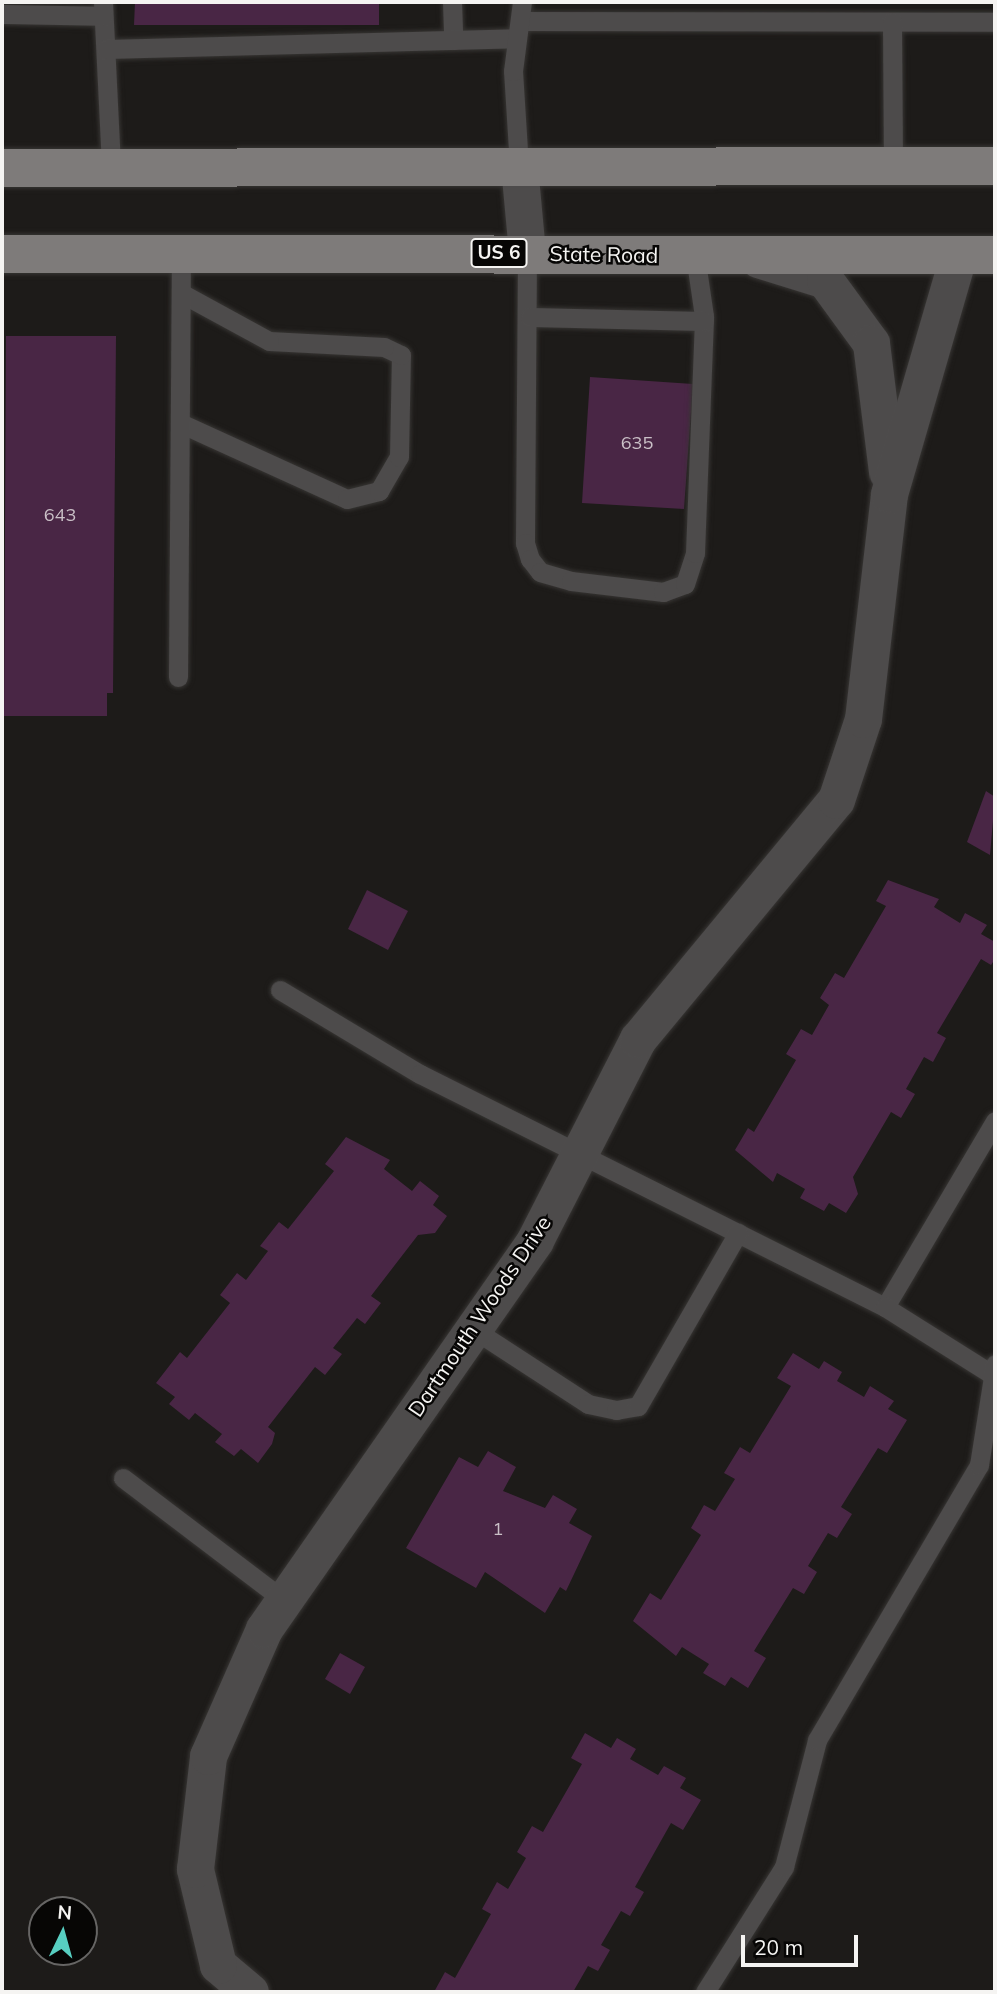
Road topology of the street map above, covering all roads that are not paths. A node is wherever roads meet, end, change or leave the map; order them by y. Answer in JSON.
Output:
{"nodes":[{"id":1,"x":452,"y":2,"type":"edge"},
{"id":2,"x":103,"y":9,"type":"edge"},
{"id":3,"x":2,"y":14,"type":"edge"},
{"id":4,"x":520,"y":20,"type":"edge"},
{"id":5,"x":892,"y":22,"type":"junction"},
{"id":6,"x":995,"y":22,"type":"edge"},
{"id":7,"x":453,"y":40,"type":"junction"},
{"id":8,"x":106,"y":49,"type":"junction"},
{"id":9,"x":519,"y":166,"type":"junction"},
{"id":10,"x":893,"y":166,"type":"junction"},
{"id":11,"x":995,"y":166,"type":"edge"},
{"id":12,"x":2,"y":168,"type":"edge"},
{"id":13,"x":111,"y":168,"type":"junction"},
{"id":14,"x":527,"y":253,"type":"junction"},
{"id":15,"x":2,"y":254,"type":"edge"},
{"id":16,"x":181,"y":254,"type":"junction"},
{"id":17,"x":695,"y":255,"type":"junction"},
{"id":18,"x":746,"y":255,"type":"junction"},
{"id":19,"x":977,"y":256,"type":"edge"},
{"id":20,"x":181,"y":293,"type":"junction"},
{"id":21,"x":530,"y":317,"type":"junction"},
{"id":22,"x":704,"y":321,"type":"junction"},
{"id":23,"x":180,"y":423,"type":"junction"},
{"id":24,"x":889,"y":494,"type":"junction"},
{"id":25,"x":178,"y":677,"type":"dead end"},
{"id":26,"x":280,"y":990,"type":"dead end"},
{"id":27,"x":995,"y":1121,"type":"edge"},
{"id":28,"x":580,"y":1152,"type":"junction"},
{"id":29,"x":738,"y":1233,"type":"junction"},
{"id":30,"x":885,"y":1307,"type":"junction"},
{"id":31,"x":473,"y":1329,"type":"junction"},
{"id":32,"x":993,"y":1368,"type":"edge"},
{"id":33,"x":123,"y":1478,"type":"dead end"},
{"id":34,"x":284,"y":1600,"type":"junction"},
{"id":35,"x":250,"y":1992,"type":"edge"},
{"id":36,"x":705,"y":1992,"type":"edge"}],
"edges":[{"from":1,"to":7,"type":"lane"},
{"from":2,"to":3,"type":"lane"},
{"from":2,"to":8,"type":"lane"},
{"from":4,"to":5,"type":"lane"},
{"from":4,"to":7,"type":"lane"},
{"from":4,"to":9,"type":"lane"},
{"from":5,"to":6,"type":"lane"},
{"from":5,"to":10,"type":"lane"},
{"from":7,"to":8,"type":"lane"},
{"from":8,"to":13,"type":"lane"},
{"from":9,"to":10,"type":"main road"},
{"from":9,"to":13,"type":"main road"},
{"from":9,"to":14,"type":"street"},
{"from":10,"to":11,"type":"main road"},
{"from":12,"to":13,"type":"main road"},
{"from":14,"to":16,"type":"main road","name":"State Road","number":"US 6"},
{"from":14,"to":17,"type":"main road","name":"State Road","number":"US 6"},
{"from":14,"to":21,"type":"lane"},
{"from":15,"to":16,"type":"main road","name":"State Road","number":"US 6"},
{"from":16,"to":20,"type":"lane"},
{"from":17,"to":18,"type":"main road","name":"State Road","number":"US 6"},
{"from":17,"to":22,"type":"lane"},
{"from":18,"to":19,"type":"main road","name":"State Road","number":"US 6"},
{"from":18,"to":24,"type":"street","name":"Dartmouth Woods Drive"},
{"from":19,"to":24,"type":"street","name":"Dartmouth Woods Drive"},
{"from":20,"to":23,"type":"lane"},
{"from":20,"to":23,"type":"lane"},
{"from":21,"to":22,"type":"lane"},
{"from":21,"to":22,"type":"lane"},
{"from":23,"to":25,"type":"lane"},
{"from":24,"to":28,"type":"street","name":"Dartmouth Woods Drive"},
{"from":26,"to":28,"type":"lane"},
{"from":27,"to":30,"type":"lane"},
{"from":28,"to":29,"type":"lane"},
{"from":28,"to":31,"type":"street","name":"Dartmouth Woods Drive"},
{"from":29,"to":30,"type":"lane"},
{"from":29,"to":31,"type":"lane"},
{"from":30,"to":32,"type":"lane"},
{"from":31,"to":34,"type":"street","name":"Dartmouth Woods Drive"},
{"from":32,"to":36,"type":"lane"},
{"from":33,"to":34,"type":"lane"},
{"from":34,"to":35,"type":"street","name":"Dartmouth Woods Drive"}]}
